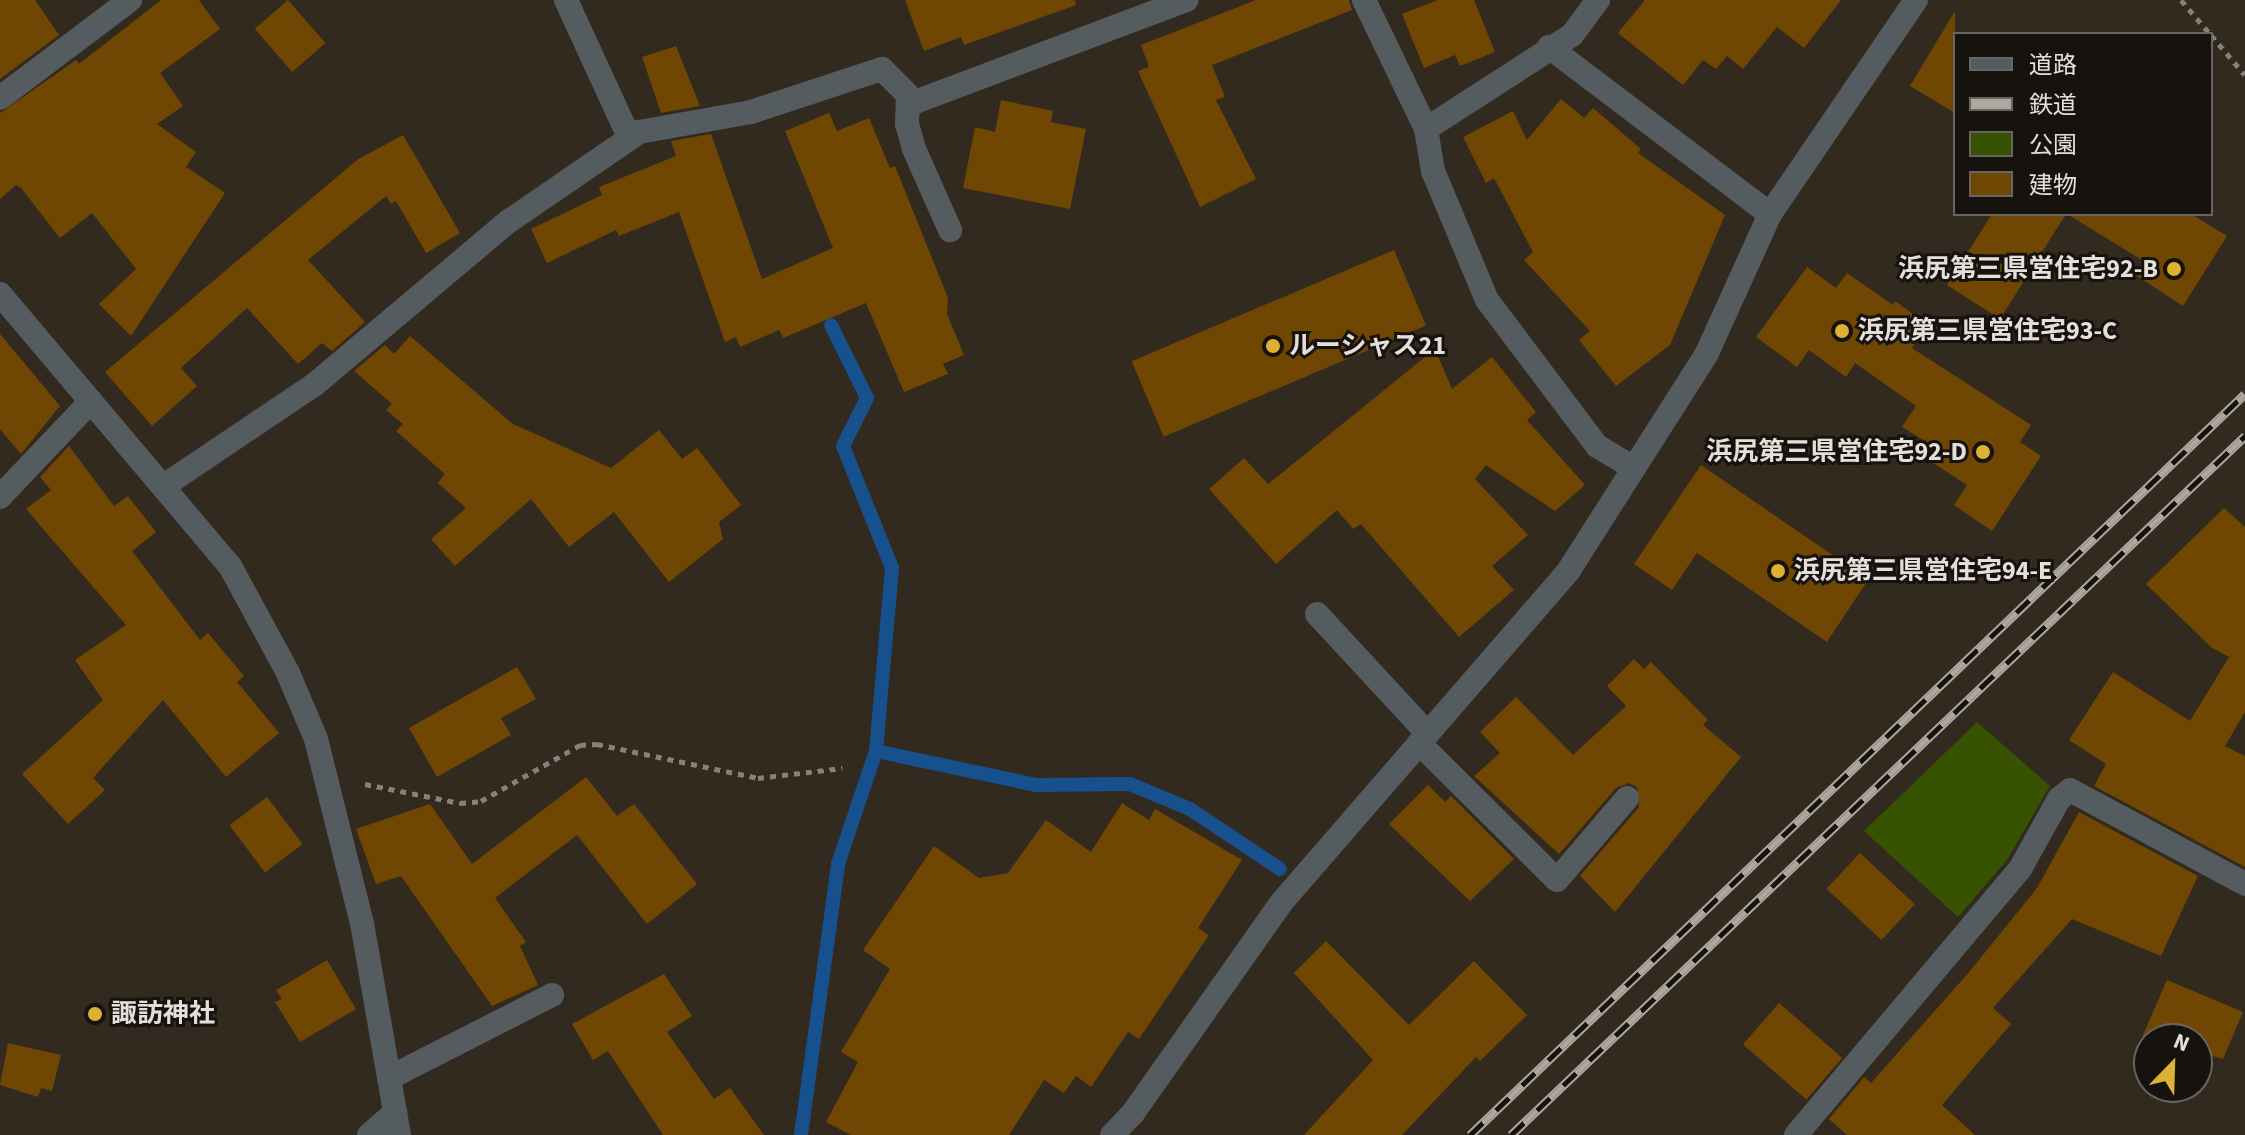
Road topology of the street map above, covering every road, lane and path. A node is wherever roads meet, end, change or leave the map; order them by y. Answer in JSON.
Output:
{"nodes":[{"id":1,"x":130,"y":0,"type":"edge"},
{"id":2,"x":566,"y":0,"type":"edge"},
{"id":3,"x":1187,"y":0,"type":"edge"},
{"id":4,"x":1364,"y":0,"type":"edge"},
{"id":5,"x":1916,"y":0,"type":"edge"},
{"id":6,"x":2181,"y":0,"type":"edge"},
{"id":7,"x":1597,"y":1,"type":"edge"},
{"id":8,"x":2208,"y":32,"type":"edge"},
{"id":9,"x":2213,"y":38,"type":"edge"},
{"id":10,"x":1549,"y":47,"type":"junction"},
{"id":11,"x":2245,"y":75,"type":"edge"},
{"id":12,"x":908,"y":96,"type":"junction"},
{"id":13,"x":0,"y":98,"type":"edge"},
{"id":14,"x":1426,"y":129,"type":"junction"},
{"id":15,"x":629,"y":137,"type":"junction"},
{"id":16,"x":1770,"y":214,"type":"junction"},
{"id":17,"x":950,"y":230,"type":"dead end"},
{"id":18,"x":0,"y":294,"type":"edge"},
{"id":19,"x":91,"y":401,"type":"junction"},
{"id":20,"x":1634,"y":468,"type":"junction"},
{"id":21,"x":165,"y":485,"type":"junction"},
{"id":22,"x":0,"y":497,"type":"edge"},
{"id":23,"x":1317,"y":614,"type":"dead end"},
{"id":24,"x":1424,"y":738,"type":"junction"},
{"id":25,"x":842,"y":768,"type":"dead end"},
{"id":26,"x":325,"y":776,"type":"junction"},
{"id":27,"x":1627,"y":798,"type":"dead end"},
{"id":28,"x":2245,"y":884,"type":"edge"},
{"id":29,"x":552,"y":995,"type":"dead end"},
{"id":30,"x":389,"y":1078,"type":"junction"},
{"id":31,"x":397,"y":1123,"type":"edge"},
{"id":32,"x":369,"y":1135,"type":"edge"},
{"id":33,"x":1112,"y":1135,"type":"edge"},
{"id":34,"x":1796,"y":1135,"type":"edge"}],
"edges":[{"from":1,"to":13,"type":"street"},
{"from":2,"to":15,"type":"street"},
{"from":3,"to":12,"type":"street"},
{"from":4,"to":14,"type":"street"},
{"from":5,"to":16,"type":"street"},
{"from":6,"to":8,"type":"path"},
{"from":7,"to":10,"type":"street"},
{"from":9,"to":11,"type":"path"},
{"from":10,"to":14,"type":"street"},
{"from":10,"to":16,"type":"street"},
{"from":12,"to":15,"type":"street"},
{"from":12,"to":17,"type":"street"},
{"from":14,"to":20,"type":"street"},
{"from":15,"to":21,"type":"street"},
{"from":16,"to":20,"type":"street"},
{"from":18,"to":19,"type":"street"},
{"from":19,"to":21,"type":"street"},
{"from":19,"to":22,"type":"street"},
{"from":20,"to":24,"type":"street"},
{"from":21,"to":26,"type":"street"},
{"from":23,"to":24,"type":"street"},
{"from":24,"to":27,"type":"street"},
{"from":24,"to":33,"type":"street"},
{"from":25,"to":26,"type":"path"},
{"from":26,"to":30,"type":"street"},
{"from":28,"to":34,"type":"street"},
{"from":29,"to":30,"type":"street"},
{"from":30,"to":31,"type":"street"},
{"from":31,"to":32,"type":"street"}]}
